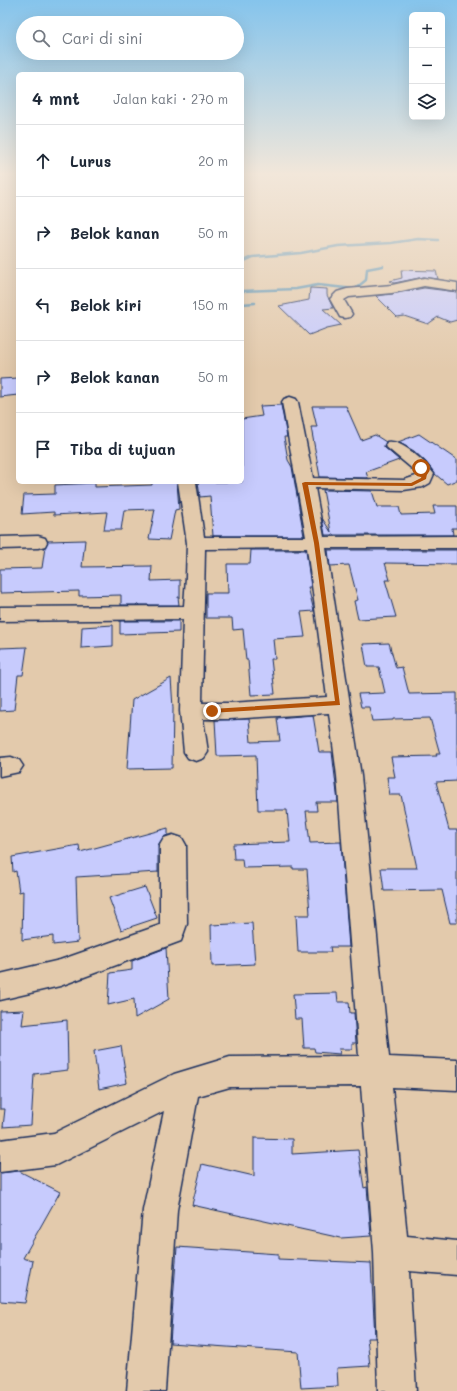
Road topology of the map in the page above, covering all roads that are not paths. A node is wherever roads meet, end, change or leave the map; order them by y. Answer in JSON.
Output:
{"nodes":[{"id":1,"x":457,"y":287,"type":"edge"},
{"id":2,"x":345,"y":314,"type":"dead end"},
{"id":3,"x":290,"y":402,"type":"dead end"},
{"id":4,"x":393,"y":446,"type":"dead end"},
{"id":5,"x":305,"y":483,"type":"junction"},
{"id":6,"x":187,"y":484,"type":"edge"},
{"id":7,"x":38,"y":542,"type":"dead end"},
{"id":8,"x":457,"y":542,"type":"edge"},
{"id":9,"x":0,"y":543,"type":"edge"},
{"id":10,"x":196,"y":543,"type":"junction"},
{"id":11,"x":316,"y":543,"type":"junction"},
{"id":12,"x":193,"y":612,"type":"junction"},
{"id":13,"x":0,"y":614,"type":"edge"},
{"id":14,"x":338,"y":704,"type":"junction"},
{"id":15,"x":191,"y":711,"type":"junction"},
{"id":16,"x":196,"y":752,"type":"dead end"},
{"id":17,"x":173,"y":844,"type":"dead end"},
{"id":18,"x":0,"y":987,"type":"edge"},
{"id":19,"x":374,"y":1071,"type":"junction"},
{"id":20,"x":457,"y":1075,"type":"edge"},
{"id":21,"x":185,"y":1085,"type":"junction"},
{"id":22,"x":0,"y":1156,"type":"edge"},
{"id":23,"x":391,"y":1252,"type":"junction"},
{"id":24,"x":457,"y":1258,"type":"edge"},
{"id":25,"x":146,"y":1391,"type":"edge"},
{"id":26,"x":397,"y":1391,"type":"edge"}],
"edges":[{"from":1,"to":2,"type":"street"},
{"from":3,"to":5,"type":"street"},
{"from":4,"to":5,"type":"street"},
{"from":5,"to":11,"type":"street"},
{"from":6,"to":10,"type":"street"},
{"from":7,"to":9,"type":"street"},
{"from":8,"to":11,"type":"street"},
{"from":10,"to":11,"type":"street"},
{"from":10,"to":12,"type":"street"},
{"from":11,"to":14,"type":"street"},
{"from":12,"to":13,"type":"street"},
{"from":12,"to":15,"type":"street"},
{"from":14,"to":15,"type":"street"},
{"from":14,"to":19,"type":"street"},
{"from":15,"to":16,"type":"street"},
{"from":17,"to":18,"type":"street"},
{"from":19,"to":20,"type":"street"},
{"from":19,"to":21,"type":"street"},
{"from":19,"to":23,"type":"street"},
{"from":21,"to":22,"type":"street"},
{"from":21,"to":25,"type":"street"},
{"from":23,"to":24,"type":"street"},
{"from":23,"to":26,"type":"street"}]}
